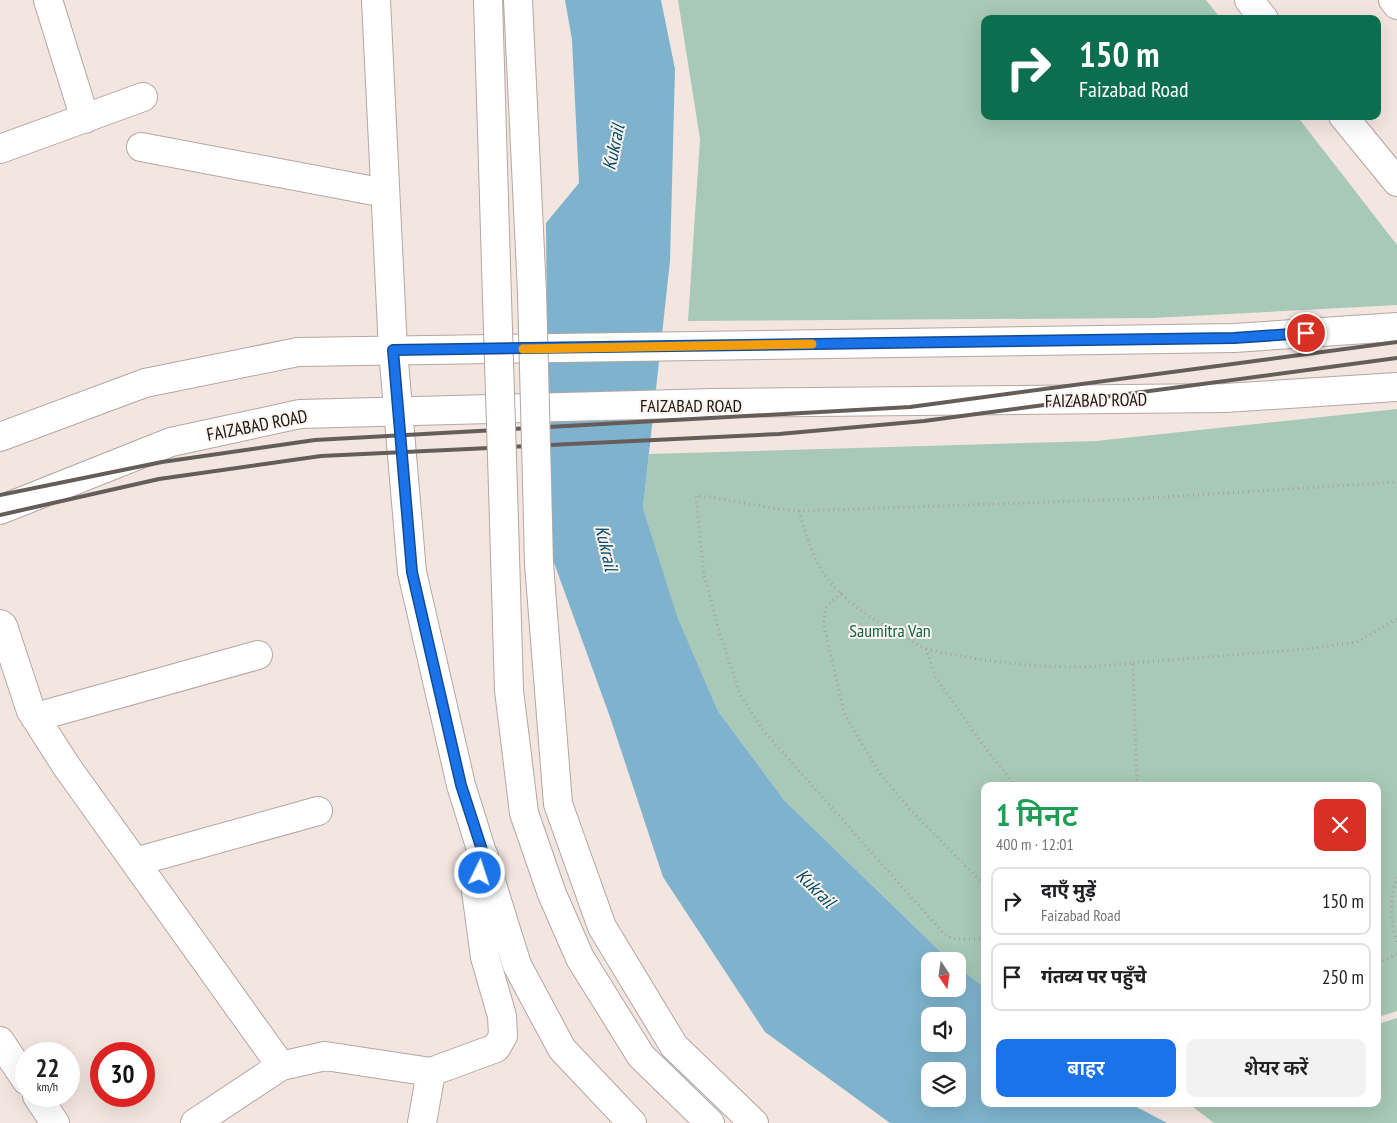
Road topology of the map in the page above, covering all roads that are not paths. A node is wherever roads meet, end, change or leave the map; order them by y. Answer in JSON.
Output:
{"nodes":[{"id":1,"x":48,"y":0,"type":"edge"},
{"id":2,"x":376,"y":0,"type":"edge"},
{"id":3,"x":488,"y":0,"type":"edge"},
{"id":4,"x":518,"y":0,"type":"edge"},
{"id":5,"x":1249,"y":0,"type":"edge"},
{"id":6,"x":1392,"y":0,"type":"edge"},
{"id":7,"x":1397,"y":5,"type":"edge"},
{"id":8,"x":1261,"y":15,"type":"edge"},
{"id":9,"x":143,"y":97,"type":"dead end"},
{"id":10,"x":85,"y":119,"type":"junction"},
{"id":11,"x":1346,"y":120,"type":"edge"},
{"id":12,"x":141,"y":147,"type":"dead end"},
{"id":13,"x":0,"y":149,"type":"edge"},
{"id":14,"x":1397,"y":182,"type":"edge"},
{"id":15,"x":385,"y":193,"type":"junction"},
{"id":16,"x":1397,"y":327,"type":"edge"},
{"id":17,"x":393,"y":350,"type":"junction"},
{"id":18,"x":1397,"y":387,"type":"edge"},
{"id":19,"x":400,"y":410,"type":"junction"},
{"id":20,"x":0,"y":438,"type":"edge"},
{"id":21,"x":0,"y":510,"type":"edge"},
{"id":22,"x":0,"y":624,"type":"edge"},
{"id":23,"x":258,"y":655,"type":"dead end"},
{"id":24,"x":36,"y":718,"type":"junction"},
{"id":25,"x":318,"y":811,"type":"dead end"},
{"id":26,"x":484,"y":856,"type":"junction"},
{"id":27,"x":135,"y":862,"type":"junction"},
{"id":28,"x":2,"y":1049,"type":"edge"},
{"id":29,"x":15,"y":1066,"type":"edge"},
{"id":30,"x":281,"y":1066,"type":"junction"},
{"id":31,"x":430,"y":1072,"type":"junction"},
{"id":32,"x":44,"y":1107,"type":"edge"},
{"id":33,"x":54,"y":1123,"type":"edge"},
{"id":34,"x":195,"y":1123,"type":"edge"},
{"id":35,"x":422,"y":1123,"type":"edge"},
{"id":36,"x":632,"y":1123,"type":"edge"},
{"id":37,"x":710,"y":1123,"type":"edge"},
{"id":38,"x":754,"y":1123,"type":"edge"}],
"edges":[{"from":1,"to":10,"type":"street"},
{"from":2,"to":15,"type":"street"},
{"from":3,"to":37,"type":"street","bridge":true},
{"from":4,"to":38,"type":"street","bridge":true},
{"from":5,"to":8,"type":"street"},
{"from":6,"to":7,"type":"street"},
{"from":9,"to":10,"type":"street"},
{"from":10,"to":13,"type":"street"},
{"from":11,"to":14,"type":"street"},
{"from":12,"to":15,"type":"street"},
{"from":15,"to":17,"type":"street"},
{"from":16,"to":17,"type":"street","bridge":true},
{"from":17,"to":19,"type":"street"},
{"from":17,"to":20,"type":"street"},
{"from":18,"to":19,"type":"street","name":"FAIZABAD ROAD","bridge":true},
{"from":19,"to":21,"type":"street","name":"FAIZABAD ROAD"},
{"from":19,"to":26,"type":"street"},
{"from":22,"to":24,"type":"street"},
{"from":23,"to":24,"type":"street"},
{"from":24,"to":27,"type":"street"},
{"from":25,"to":27,"type":"street"},
{"from":26,"to":31,"type":"street"},
{"from":26,"to":36,"type":"street"},
{"from":27,"to":30,"type":"street"},
{"from":28,"to":29,"type":"street"},
{"from":30,"to":31,"type":"street"},
{"from":30,"to":34,"type":"street"},
{"from":31,"to":35,"type":"street"},
{"from":32,"to":33,"type":"street"}]}
